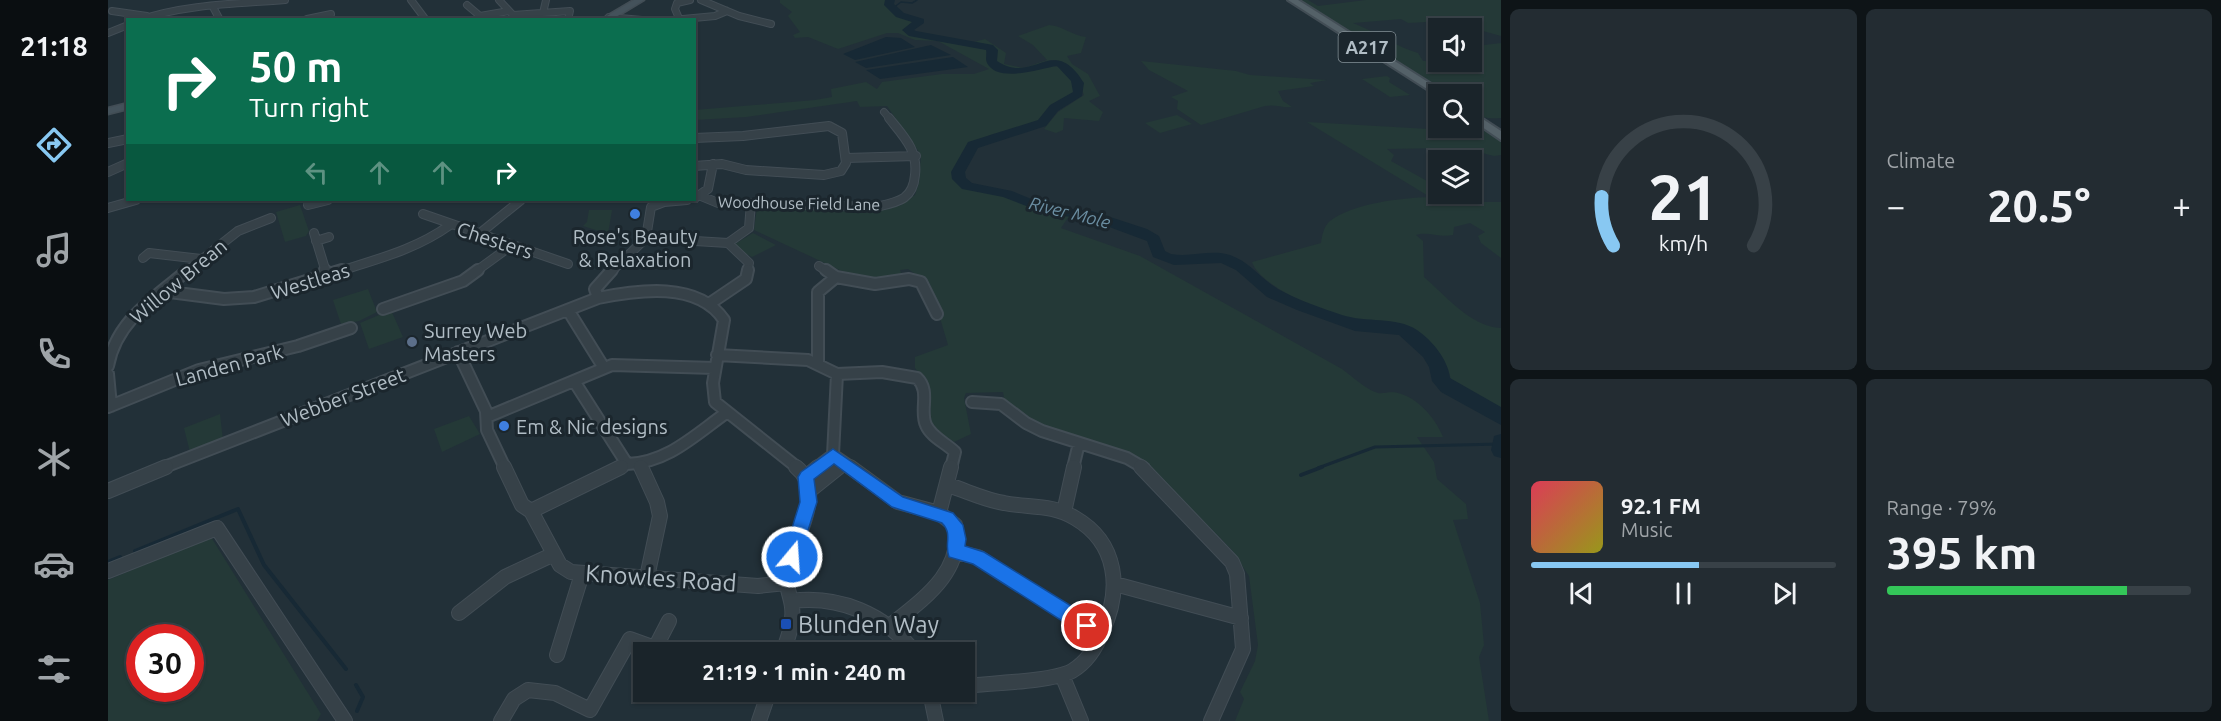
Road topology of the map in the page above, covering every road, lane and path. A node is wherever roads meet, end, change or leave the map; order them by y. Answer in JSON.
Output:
{"nodes":[{"id":1,"x":285,"y":0,"type":"edge"},
{"id":2,"x":411,"y":0,"type":"edge"},
{"id":3,"x":499,"y":0,"type":"edge"},
{"id":4,"x":546,"y":0,"type":"edge"},
{"id":5,"x":639,"y":0,"type":"edge"},
{"id":6,"x":690,"y":0,"type":"edge"},
{"id":7,"x":701,"y":0,"type":"edge"},
{"id":8,"x":1292,"y":0,"type":"edge"},
{"id":9,"x":467,"y":4,"type":"dead end"},
{"id":10,"x":213,"y":7,"type":"junction"},
{"id":11,"x":728,"y":11,"type":"junction"},
{"id":12,"x":112,"y":12,"type":"dead end"},
{"id":13,"x":543,"y":13,"type":"junction"},
{"id":14,"x":331,"y":14,"type":"dead end"},
{"id":15,"x":512,"y":15,"type":"edge"},
{"id":16,"x":147,"y":16,"type":"junction"},
{"id":17,"x":681,"y":17,"type":"edge"},
{"id":18,"x":143,"y":18,"type":"edge"},
{"id":19,"x":219,"y":18,"type":"edge"},
{"id":20,"x":322,"y":18,"type":"edge"},
{"id":21,"x":424,"y":18,"type":"edge"},
{"id":22,"x":568,"y":18,"type":"edge"},
{"id":23,"x":607,"y":18,"type":"edge"},
{"id":24,"x":771,"y":24,"type":"dead end"},
{"id":25,"x":126,"y":26,"type":"edge"},
{"id":26,"x":117,"y":30,"type":"junction"},
{"id":27,"x":108,"y":33,"type":"edge"},
{"id":28,"x":126,"y":33,"type":"edge"},
{"id":29,"x":1428,"y":85,"type":"edge"},
{"id":30,"x":126,"y":106,"type":"edge"},
{"id":31,"x":108,"y":111,"type":"edge"},
{"id":32,"x":884,"y":112,"type":"dead end"},
{"id":33,"x":1482,"y":122,"type":"edge"},
{"id":34,"x":1501,"y":136,"type":"edge"},
{"id":35,"x":696,"y":138,"type":"edge"},
{"id":36,"x":126,"y":139,"type":"edge"},
{"id":37,"x":108,"y":142,"type":"edge"},
{"id":38,"x":916,"y":156,"type":"junction"},
{"id":39,"x":846,"y":158,"type":"junction"},
{"id":40,"x":126,"y":164,"type":"edge"},
{"id":41,"x":713,"y":164,"type":"junction"},
{"id":42,"x":696,"y":166,"type":"edge"},
{"id":43,"x":108,"y":172,"type":"edge"},
{"id":44,"x":698,"y":197,"type":"edge"},
{"id":45,"x":132,"y":201,"type":"edge"},
{"id":46,"x":324,"y":201,"type":"edge"},
{"id":47,"x":520,"y":201,"type":"edge"},
{"id":48,"x":676,"y":201,"type":"edge"},
{"id":49,"x":751,"y":203,"type":"junction"},
{"id":50,"x":308,"y":205,"type":"dead end"},
{"id":51,"x":108,"y":208,"type":"edge"},
{"id":52,"x":423,"y":214,"type":"dead end"},
{"id":53,"x":271,"y":218,"type":"dead end"},
{"id":54,"x":450,"y":225,"type":"junction"},
{"id":55,"x":479,"y":234,"type":"junction"},
{"id":56,"x":329,"y":237,"type":"dead end"},
{"id":57,"x":646,"y":238,"type":"junction"},
{"id":58,"x":728,"y":243,"type":"junction"},
{"id":59,"x":512,"y":245,"type":"junction"},
{"id":60,"x":149,"y":253,"type":"dead end"},
{"id":61,"x":201,"y":260,"type":"junction"},
{"id":62,"x":568,"y":264,"type":"dead end"},
{"id":63,"x":819,"y":266,"type":"dead end"},
{"id":64,"x":327,"y":276,"type":"junction"},
{"id":65,"x":836,"y":278,"type":"junction"},
{"id":66,"x":162,"y":291,"type":"junction"},
{"id":67,"x":598,"y":298,"type":"junction"},
{"id":68,"x":709,"y":304,"type":"junction"},
{"id":69,"x":382,"y":309,"type":"dead end"},
{"id":70,"x":568,"y":310,"type":"junction"},
{"id":71,"x":937,"y":314,"type":"dead end"},
{"id":72,"x":351,"y":328,"type":"dead end"},
{"id":73,"x":458,"y":352,"type":"junction"},
{"id":74,"x":717,"y":355,"type":"junction"},
{"id":75,"x":818,"y":363,"type":"junction"},
{"id":76,"x":108,"y":366,"type":"edge"},
{"id":77,"x":604,"y":368,"type":"junction"},
{"id":78,"x":715,"y":368,"type":"junction"},
{"id":79,"x":108,"y":374,"type":"edge"},
{"id":80,"x":837,"y":374,"type":"junction"},
{"id":81,"x":574,"y":381,"type":"junction"},
{"id":82,"x":972,"y":402,"type":"dead end"},
{"id":83,"x":109,"y":406,"type":"edge"},
{"id":84,"x":726,"y":413,"type":"junction"},
{"id":85,"x":487,"y":417,"type":"junction"},
{"id":86,"x":1079,"y":443,"type":"junction"},
{"id":87,"x":839,"y":459,"type":"junction"},
{"id":88,"x":627,"y":464,"type":"junction"},
{"id":89,"x":640,"y":465,"type":"junction"},
{"id":90,"x":806,"y":477,"type":"junction"},
{"id":91,"x":948,"y":485,"type":"junction"},
{"id":92,"x":108,"y":491,"type":"edge"},
{"id":93,"x":809,"y":491,"type":"junction"},
{"id":94,"x":531,"y":511,"type":"junction"},
{"id":95,"x":1064,"y":512,"type":"junction"},
{"id":96,"x":939,"y":513,"type":"junction"},
{"id":97,"x":956,"y":552,"type":"junction"},
{"id":98,"x":554,"y":554,"type":"junction"},
{"id":99,"x":108,"y":571,"type":"edge"},
{"id":100,"x":582,"y":574,"type":"junction"},
{"id":101,"x":647,"y":577,"type":"junction"},
{"id":102,"x":786,"y":583,"type":"junction"},
{"id":103,"x":1115,"y":584,"type":"junction"},
{"id":104,"x":791,"y":600,"type":"junction"},
{"id":105,"x":459,"y":613,"type":"dead end"},
{"id":106,"x":1241,"y":618,"type":"junction"},
{"id":107,"x":669,"y":621,"type":"dead end"},
{"id":108,"x":891,"y":625,"type":"junction"},
{"id":109,"x":1101,"y":636,"type":"junction"},
{"id":110,"x":786,"y":642,"type":"edge"},
{"id":111,"x":905,"y":642,"type":"edge"},
{"id":112,"x":557,"y":655,"type":"dead end"},
{"id":113,"x":1062,"y":675,"type":"junction"},
{"id":114,"x":975,"y":685,"type":"edge"},
{"id":115,"x":766,"y":702,"type":"edge"},
{"id":116,"x":932,"y":702,"type":"edge"},
{"id":117,"x":345,"y":721,"type":"edge"},
{"id":118,"x":501,"y":721,"type":"edge"},
{"id":119,"x":759,"y":721,"type":"edge"},
{"id":120,"x":936,"y":721,"type":"edge"},
{"id":121,"x":1081,"y":721,"type":"edge"},
{"id":122,"x":1211,"y":721,"type":"edge"}],
"edges":[{"from":1,"to":10,"type":"street"},
{"from":2,"to":21,"type":"street"},
{"from":3,"to":15,"type":"street"},
{"from":4,"to":13,"type":"street"},
{"from":5,"to":23,"type":"street"},
{"from":6,"to":17,"type":"street"},
{"from":7,"to":11,"type":"street"},
{"from":8,"to":29,"type":"main road","number":"A217"},
{"from":9,"to":15,"type":"street"},
{"from":10,"to":16,"type":"street"},
{"from":10,"to":19,"type":"street"},
{"from":11,"to":17,"type":"street"},
{"from":11,"to":24,"type":"street"},
{"from":12,"to":16,"type":"street"},
{"from":13,"to":15,"type":"street"},
{"from":13,"to":22,"type":"street"},
{"from":14,"to":20,"type":"street"},
{"from":16,"to":18,"type":"street"},
{"from":25,"to":26,"type":"street"},
{"from":26,"to":27,"type":"street"},
{"from":26,"to":28,"type":"street"},
{"from":30,"to":31,"type":"street"},
{"from":32,"to":38,"type":"street"},
{"from":33,"to":34,"type":"main road"},
{"from":35,"to":39,"type":"street"},
{"from":36,"to":37,"type":"street"},
{"from":38,"to":39,"type":"street"},
{"from":38,"to":49,"type":"street","name":"Woodhouse Field Lane"},
{"from":39,"to":41,"type":"street"},
{"from":40,"to":43,"type":"street"},
{"from":41,"to":42,"type":"street"},
{"from":41,"to":44,"type":"street"},
{"from":44,"to":49,"type":"street","name":"Woodhouse Field Lane"},
{"from":45,"to":51,"type":"street"},
{"from":46,"to":50,"type":"street"},
{"from":47,"to":55,"type":"street"},
{"from":48,"to":57,"type":"street"},
{"from":49,"to":58,"type":"street"},
{"from":52,"to":54,"type":"street","name":"Chesters"},
{"from":53,"to":61,"type":"street","name":"Willow Brean"},
{"from":54,"to":55,"type":"street","name":"Chesters"},
{"from":54,"to":64,"type":"street","name":"Westleas"},
{"from":55,"to":59,"type":"street","name":"Chesters"},
{"from":56,"to":64,"type":"street"},
{"from":57,"to":58,"type":"street"},
{"from":57,"to":67,"type":"street"},
{"from":58,"to":68,"type":"street"},
{"from":59,"to":62,"type":"street","name":"Chesters"},
{"from":59,"to":69,"type":"street"},
{"from":60,"to":61,"type":"street"},
{"from":61,"to":66,"type":"street","name":"Willow Brean"},
{"from":63,"to":65,"type":"street"},
{"from":64,"to":66,"type":"street","name":"Westleas"},
{"from":65,"to":71,"type":"street"},
{"from":65,"to":75,"type":"street"},
{"from":66,"to":76,"type":"street","name":"Willow Brean"},
{"from":67,"to":68,"type":"street","name":"Webber Street"},
{"from":67,"to":70,"type":"street","name":"Webber Street"},
{"from":68,"to":74,"type":"street"},
{"from":70,"to":73,"type":"street","name":"Webber Street"},
{"from":70,"to":77,"type":"street"},
{"from":72,"to":83,"type":"street","name":"Landen Park"},
{"from":73,"to":85,"type":"street","name":"Knowles Road"},
{"from":73,"to":92,"type":"street","name":"Webber Street"},
{"from":74,"to":75,"type":"street"},
{"from":74,"to":78,"type":"street"},
{"from":75,"to":80,"type":"street"},
{"from":77,"to":78,"type":"street"},
{"from":77,"to":81,"type":"street"},
{"from":78,"to":84,"type":"street"},
{"from":79,"to":83,"type":"street"},
{"from":80,"to":87,"type":"street"},
{"from":80,"to":91,"type":"street"},
{"from":81,"to":85,"type":"street"},
{"from":81,"to":88,"type":"street"},
{"from":82,"to":86,"type":"street"},
{"from":84,"to":89,"type":"street"},
{"from":84,"to":90,"type":"street"},
{"from":85,"to":94,"type":"street","name":"Knowles Road"},
{"from":86,"to":95,"type":"street"},
{"from":86,"to":106,"type":"street"},
{"from":87,"to":90,"type":"street"},
{"from":87,"to":93,"type":"street"},
{"from":87,"to":96,"type":"street"},
{"from":88,"to":89,"type":"street"},
{"from":88,"to":94,"type":"street"},
{"from":89,"to":101,"type":"street"},
{"from":90,"to":93,"type":"street"},
{"from":91,"to":95,"type":"street"},
{"from":91,"to":96,"type":"street"},
{"from":93,"to":102,"type":"street"},
{"from":94,"to":98,"type":"street","name":"Knowles Road"},
{"from":95,"to":103,"type":"street"},
{"from":96,"to":97,"type":"street"},
{"from":97,"to":108,"type":"street"},
{"from":97,"to":109,"type":"street"},
{"from":98,"to":100,"type":"street","name":"Knowles Road"},
{"from":98,"to":105,"type":"street"},
{"from":99,"to":117,"type":"street"},
{"from":100,"to":101,"type":"street","name":"Knowles Road"},
{"from":100,"to":112,"type":"street"},
{"from":101,"to":102,"type":"street","name":"Knowles Road"},
{"from":102,"to":104,"type":"street"},
{"from":103,"to":106,"type":"street"},
{"from":103,"to":109,"type":"street"},
{"from":104,"to":108,"type":"street"},
{"from":104,"to":110,"type":"street"},
{"from":106,"to":122,"type":"street"},
{"from":107,"to":118,"type":"street"},
{"from":108,"to":111,"type":"street"},
{"from":109,"to":113,"type":"street"},
{"from":113,"to":114,"type":"street"},
{"from":113,"to":121,"type":"street"},
{"from":115,"to":119,"type":"street"},
{"from":116,"to":120,"type":"street"}]}
